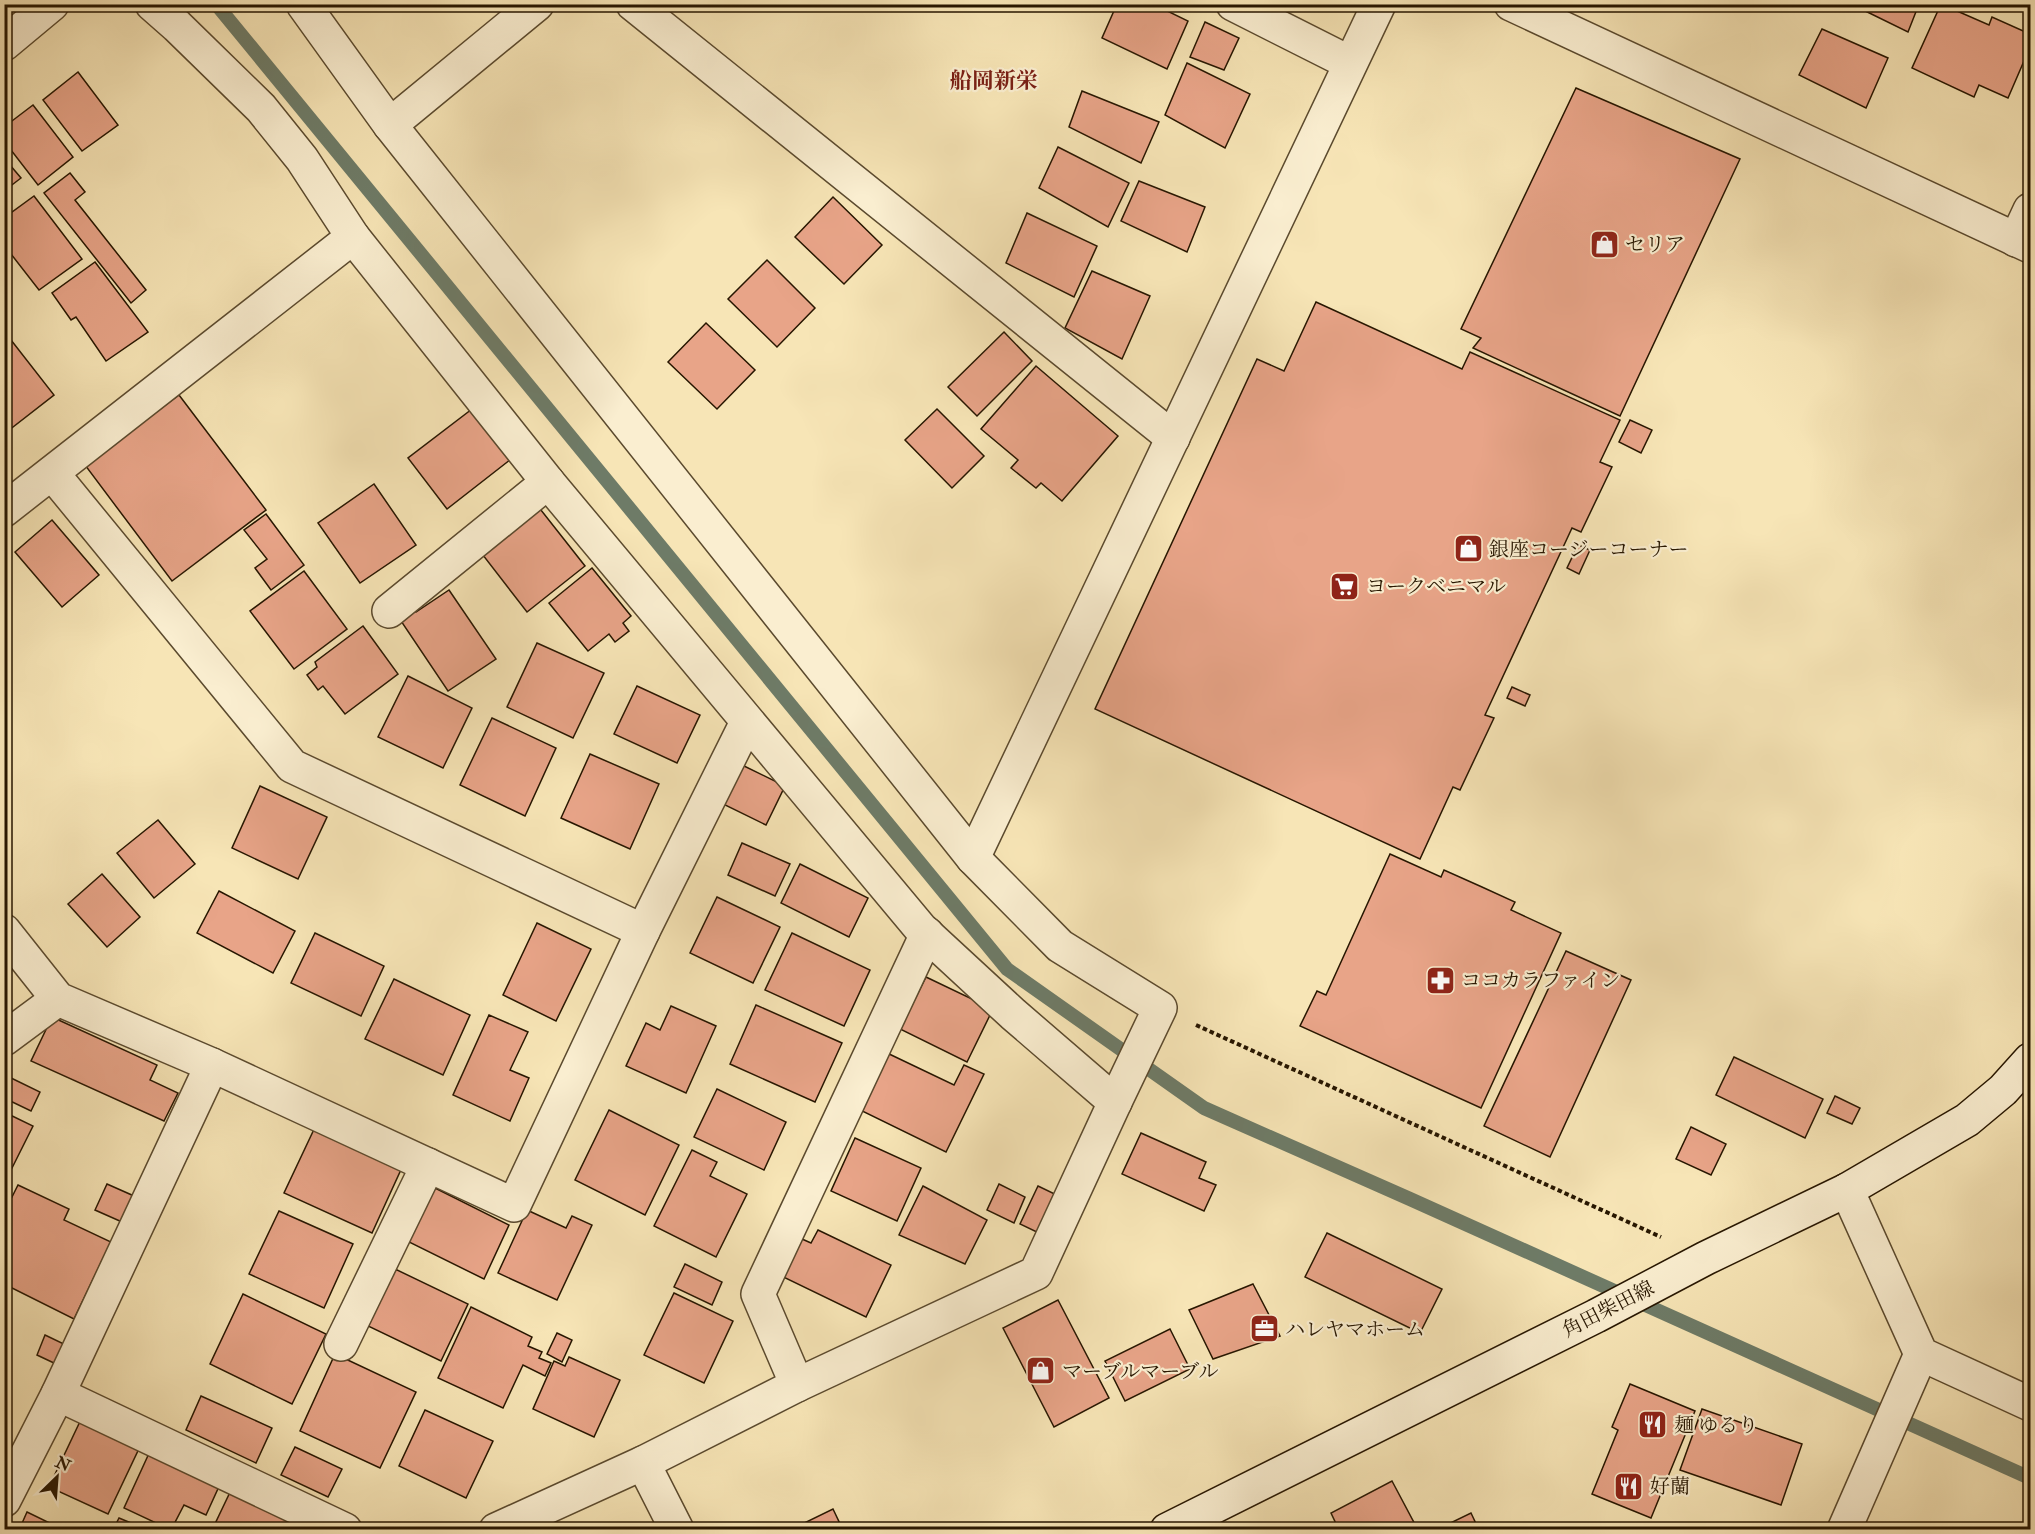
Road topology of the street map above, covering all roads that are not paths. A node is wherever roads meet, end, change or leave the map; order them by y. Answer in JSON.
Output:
{"nodes":[{"id":1,"x":52,"y":4,"type":"edge"},
{"id":2,"x":152,"y":4,"type":"edge"},
{"id":3,"x":303,"y":4,"type":"edge"},
{"id":4,"x":537,"y":4,"type":"edge"},
{"id":5,"x":633,"y":4,"type":"edge"},
{"id":6,"x":1233,"y":4,"type":"edge"},
{"id":7,"x":1379,"y":4,"type":"edge"},
{"id":8,"x":1511,"y":4,"type":"edge"},
{"id":9,"x":4,"y":44,"type":"edge"},
{"id":10,"x":1350,"y":63,"type":"junction"},
{"id":11,"x":390,"y":125,"type":"junction"},
{"id":12,"x":2031,"y":210,"type":"edge"},
{"id":13,"x":353,"y":237,"type":"junction"},
{"id":14,"x":2024,"y":243,"type":"edge"},
{"id":15,"x":1173,"y":438,"type":"junction"},
{"id":16,"x":52,"y":473,"type":"junction"},
{"id":17,"x":548,"y":482,"type":"junction"},
{"id":18,"x":4,"y":510,"type":"edge"},
{"id":19,"x":389,"y":611,"type":"dead end"},
{"id":20,"x":747,"y":722,"type":"junction"},
{"id":21,"x":973,"y":858,"type":"junction"},
{"id":22,"x":643,"y":930,"type":"junction"},
{"id":23,"x":4,"y":931,"type":"edge"},
{"id":24,"x":927,"y":934,"type":"junction"},
{"id":25,"x":58,"y":999,"type":"junction"},
{"id":26,"x":4,"y":1039,"type":"edge"},
{"id":27,"x":2031,"y":1060,"type":"edge"},
{"id":28,"x":212,"y":1065,"type":"junction"},
{"id":29,"x":1119,"y":1094,"type":"junction"},
{"id":30,"x":428,"y":1165,"type":"junction"},
{"id":31,"x":1846,"y":1190,"type":"junction"},
{"id":32,"x":341,"y":1344,"type":"dead end"},
{"id":33,"x":1921,"y":1354,"type":"junction"},
{"id":34,"x":796,"y":1385,"type":"junction"},
{"id":35,"x":58,"y":1394,"type":"junction"},
{"id":36,"x":2031,"y":1404,"type":"edge"},
{"id":37,"x":644,"y":1463,"type":"junction"},
{"id":38,"x":5,"y":1499,"type":"edge"},
{"id":39,"x":345,"y":1530,"type":"edge"},
{"id":40,"x":496,"y":1530,"type":"edge"},
{"id":41,"x":677,"y":1530,"type":"edge"},
{"id":42,"x":1167,"y":1530,"type":"edge"},
{"id":43,"x":1844,"y":1530,"type":"edge"}],
"edges":[{"from":1,"to":9,"type":"street"},
{"from":2,"to":13,"type":"street"},
{"from":3,"to":11,"type":"street"},
{"from":4,"to":11,"type":"street"},
{"from":5,"to":15,"type":"street"},
{"from":6,"to":10,"type":"street"},
{"from":7,"to":10,"type":"street"},
{"from":8,"to":14,"type":"street"},
{"from":10,"to":15,"type":"street"},
{"from":11,"to":21,"type":"street"},
{"from":12,"to":14,"type":"street"},
{"from":13,"to":16,"type":"street"},
{"from":13,"to":17,"type":"street"},
{"from":15,"to":21,"type":"street"},
{"from":16,"to":18,"type":"street"},
{"from":16,"to":22,"type":"street"},
{"from":17,"to":19,"type":"street"},
{"from":17,"to":20,"type":"street"},
{"from":20,"to":22,"type":"street"},
{"from":20,"to":24,"type":"street"},
{"from":21,"to":29,"type":"street"},
{"from":22,"to":30,"type":"street"},
{"from":23,"to":25,"type":"street"},
{"from":24,"to":29,"type":"street"},
{"from":24,"to":34,"type":"street"},
{"from":25,"to":26,"type":"street"},
{"from":25,"to":28,"type":"street"},
{"from":27,"to":31,"type":"street","name":"角田柴田線"},
{"from":28,"to":30,"type":"street"},
{"from":28,"to":35,"type":"street"},
{"from":29,"to":34,"type":"street"},
{"from":30,"to":32,"type":"street"},
{"from":31,"to":33,"type":"street"},
{"from":31,"to":42,"type":"street","name":"角田柴田線"},
{"from":33,"to":36,"type":"street"},
{"from":33,"to":43,"type":"street"},
{"from":34,"to":37,"type":"street"},
{"from":35,"to":38,"type":"street"},
{"from":35,"to":39,"type":"street"},
{"from":37,"to":40,"type":"street"},
{"from":37,"to":41,"type":"street"}]}
